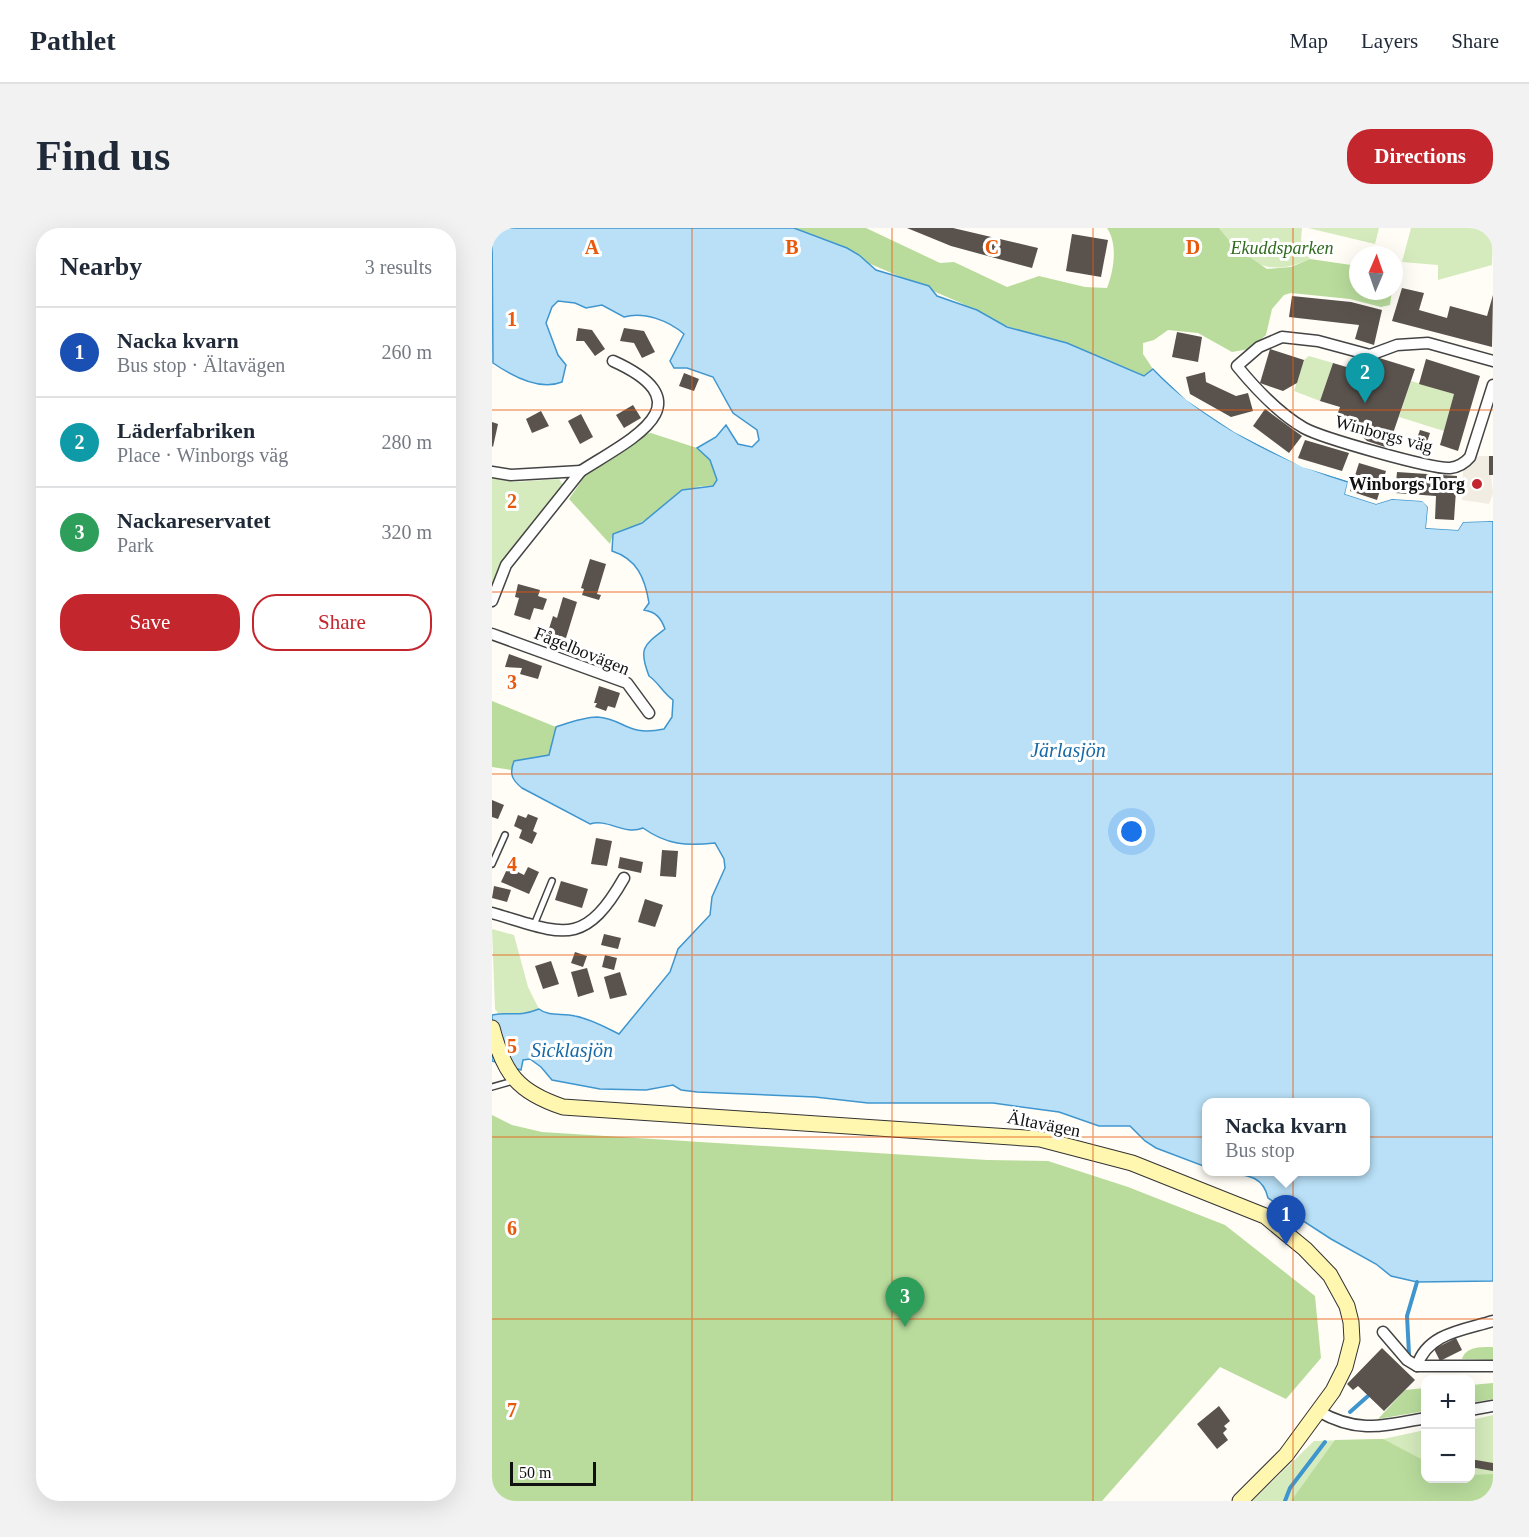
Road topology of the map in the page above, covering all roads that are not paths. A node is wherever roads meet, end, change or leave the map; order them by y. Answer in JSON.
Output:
{"nodes":[{"id":1,"x":1493,"y":361,"type":"edge"},
{"id":2,"x":613,"y":362,"type":"dead end"},
{"id":3,"x":1493,"y":385,"type":"edge"},
{"id":4,"x":581,"y":471,"type":"junction"},
{"id":5,"x":492,"y":472,"type":"edge"},
{"id":6,"x":492,"y":602,"type":"edge"},
{"id":7,"x":492,"y":634,"type":"edge"},
{"id":8,"x":650,"y":713,"type":"dead end"},
{"id":9,"x":505,"y":835,"type":"dead end"},
{"id":10,"x":492,"y":864,"type":"edge"},
{"id":11,"x":624,"y":878,"type":"dead end"},
{"id":12,"x":552,"y":881,"type":"dead end"},
{"id":13,"x":492,"y":913,"type":"edge"},
{"id":14,"x":534,"y":925,"type":"junction"},
{"id":15,"x":492,"y":1028,"type":"edge"},
{"id":16,"x":513,"y":1079,"type":"junction"},
{"id":17,"x":492,"y":1087,"type":"edge"},
{"id":18,"x":1493,"y":1321,"type":"edge"},
{"id":19,"x":1383,"y":1332,"type":"dead end"},
{"id":20,"x":1417,"y":1366,"type":"junction"},
{"id":21,"x":1493,"y":1366,"type":"edge"},
{"id":22,"x":1493,"y":1406,"type":"edge"},
{"id":23,"x":1475,"y":1409,"type":"edge"},
{"id":24,"x":1318,"y":1411,"type":"junction"},
{"id":25,"x":1421,"y":1419,"type":"edge"},
{"id":26,"x":1240,"y":1501,"type":"edge"}],
"edges":[{"from":1,"to":3,"type":"street","name":"Winborgs väg"},
{"from":2,"to":4,"type":"street"},
{"from":4,"to":5,"type":"street"},
{"from":4,"to":6,"type":"street"},
{"from":7,"to":8,"type":"street","name":"Fågelbovägen"},
{"from":9,"to":10,"type":"lane"},
{"from":11,"to":14,"type":"street"},
{"from":12,"to":14,"type":"lane"},
{"from":13,"to":14,"type":"street"},
{"from":15,"to":16,"type":"main road","name":"Ältavägen"},
{"from":16,"to":17,"type":"lane"},
{"from":16,"to":24,"type":"main road","name":"Ältavägen"},
{"from":18,"to":20,"type":"street"},
{"from":19,"to":20,"type":"street"},
{"from":20,"to":21,"type":"street"},
{"from":22,"to":23,"type":"street"},
{"from":24,"to":25,"type":"street"},
{"from":24,"to":26,"type":"main road","name":"Ältavägen"}]}
